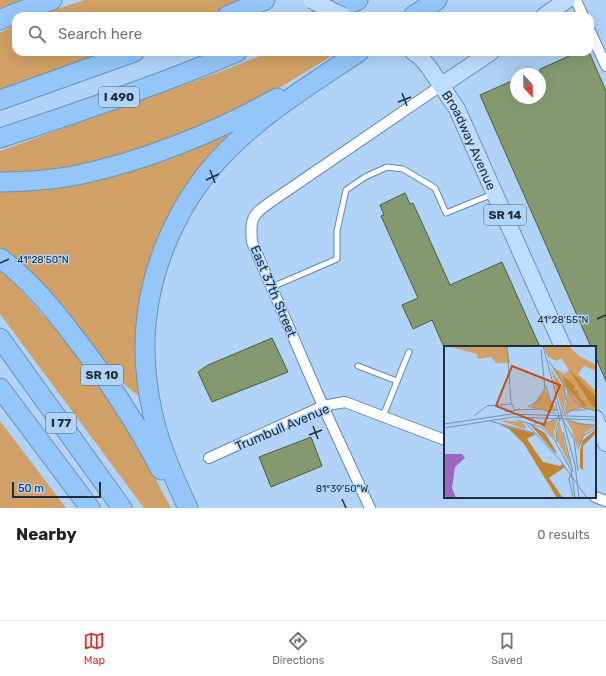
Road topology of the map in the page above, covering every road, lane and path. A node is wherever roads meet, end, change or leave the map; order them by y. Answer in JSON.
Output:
{"nodes":[{"id":1,"x":52,"y":0,"type":"edge"},
{"id":2,"x":265,"y":0,"type":"edge"},
{"id":3,"x":311,"y":0,"type":"edge"},
{"id":4,"x":358,"y":0,"type":"edge"},
{"id":5,"x":437,"y":0,"type":"edge"},
{"id":6,"x":567,"y":0,"type":"edge"},
{"id":7,"x":576,"y":0,"type":"edge"},
{"id":8,"x":18,"y":12,"type":"edge"},
{"id":9,"x":236,"y":12,"type":"edge"},
{"id":10,"x":330,"y":12,"type":"edge"},
{"id":11,"x":335,"y":12,"type":"edge"},
{"id":12,"x":419,"y":12,"type":"edge"},
{"id":13,"x":550,"y":12,"type":"edge"},
{"id":14,"x":581,"y":12,"type":"edge"},
{"id":15,"x":12,"y":14,"type":"edge"},
{"id":16,"x":0,"y":20,"type":"edge"},
{"id":17,"x":594,"y":40,"type":"edge"},
{"id":18,"x":123,"y":56,"type":"edge"},
{"id":19,"x":227,"y":56,"type":"edge"},
{"id":20,"x":352,"y":56,"type":"edge"},
{"id":21,"x":353,"y":56,"type":"edge"},
{"id":22,"x":419,"y":56,"type":"edge"},
{"id":23,"x":485,"y":56,"type":"edge"},
{"id":24,"x":606,"y":66,"type":"edge"},
{"id":25,"x":442,"y":85,"type":"junction"},
{"id":26,"x":0,"y":100,"type":"edge"},
{"id":27,"x":0,"y":138,"type":"edge"},
{"id":28,"x":0,"y":182,"type":"edge"},
{"id":29,"x":495,"y":193,"type":"junction"},
{"id":30,"x":0,"y":258,"type":"edge"},
{"id":31,"x":272,"y":287,"type":"junction"},
{"id":32,"x":0,"y":338,"type":"edge"},
{"id":33,"x":563,"y":346,"type":"edge"},
{"id":34,"x":409,"y":352,"type":"dead end"},
{"id":35,"x":358,"y":366,"type":"dead end"},
{"id":36,"x":397,"y":381,"type":"junction"},
{"id":37,"x":0,"y":388,"type":"edge"},
{"id":38,"x":323,"y":406,"type":"junction"},
{"id":39,"x":383,"y":416,"type":"junction"},
{"id":40,"x":596,"y":420,"type":"edge"},
{"id":41,"x":444,"y":440,"type":"edge"},
{"id":42,"x":606,"y":442,"type":"edge"},
{"id":43,"x":209,"y":458,"type":"dead end"},
{"id":44,"x":596,"y":497,"type":"edge"},
{"id":45,"x":606,"y":501,"type":"edge"},
{"id":46,"x":90,"y":508,"type":"edge"},
{"id":47,"x":122,"y":508,"type":"edge"},
{"id":48,"x":183,"y":508,"type":"edge"},
{"id":49,"x":188,"y":508,"type":"edge"},
{"id":50,"x":370,"y":508,"type":"edge"}],
"edges":[{"from":1,"to":8,"type":"highway"},
{"from":2,"to":9,"type":"highway"},
{"from":3,"to":11,"type":"main road","bridge":true},
{"from":4,"to":10,"type":"highway"},
{"from":5,"to":12,"type":"highway"},
{"from":6,"to":13,"type":"main road"},
{"from":7,"to":14,"type":"street"},
{"from":15,"to":16,"type":"highway"},
{"from":17,"to":24,"type":"street"},
{"from":18,"to":26,"type":"highway"},
{"from":19,"to":27,"type":"highway","number":"I 490"},
{"from":20,"to":28,"type":"highway"},
{"from":21,"to":49,"type":"highway"},
{"from":22,"to":25,"type":"main road","name":"Broadway Avenue","number":"SR 14"},
{"from":23,"to":25,"type":"main road"},
{"from":25,"to":29,"type":"main road","name":"Broadway Avenue","number":"SR 14"},
{"from":25,"to":31,"type":"street","name":"East 37th Street"},
{"from":29,"to":31,"type":"lane"},
{"from":29,"to":33,"type":"main road","name":"Broadway Avenue","number":"SR 14"},
{"from":30,"to":48,"type":"highway","number":"SR 10"},
{"from":31,"to":38,"type":"street","name":"East 37th Street"},
{"from":32,"to":47,"type":"highway","number":"I 77"},
{"from":34,"to":36,"type":"lane"},
{"from":35,"to":36,"type":"lane"},
{"from":36,"to":39,"type":"lane"},
{"from":37,"to":46,"type":"highway","number":"I 77"},
{"from":38,"to":39,"type":"street","name":"Trumbull Avenue"},
{"from":38,"to":43,"type":"street","name":"Trumbull Avenue"},
{"from":38,"to":50,"type":"street","name":"East 37th Street"},
{"from":39,"to":41,"type":"street","name":"Trumbull Avenue"},
{"from":40,"to":42,"type":"main road"},
{"from":44,"to":45,"type":"street"}]}
